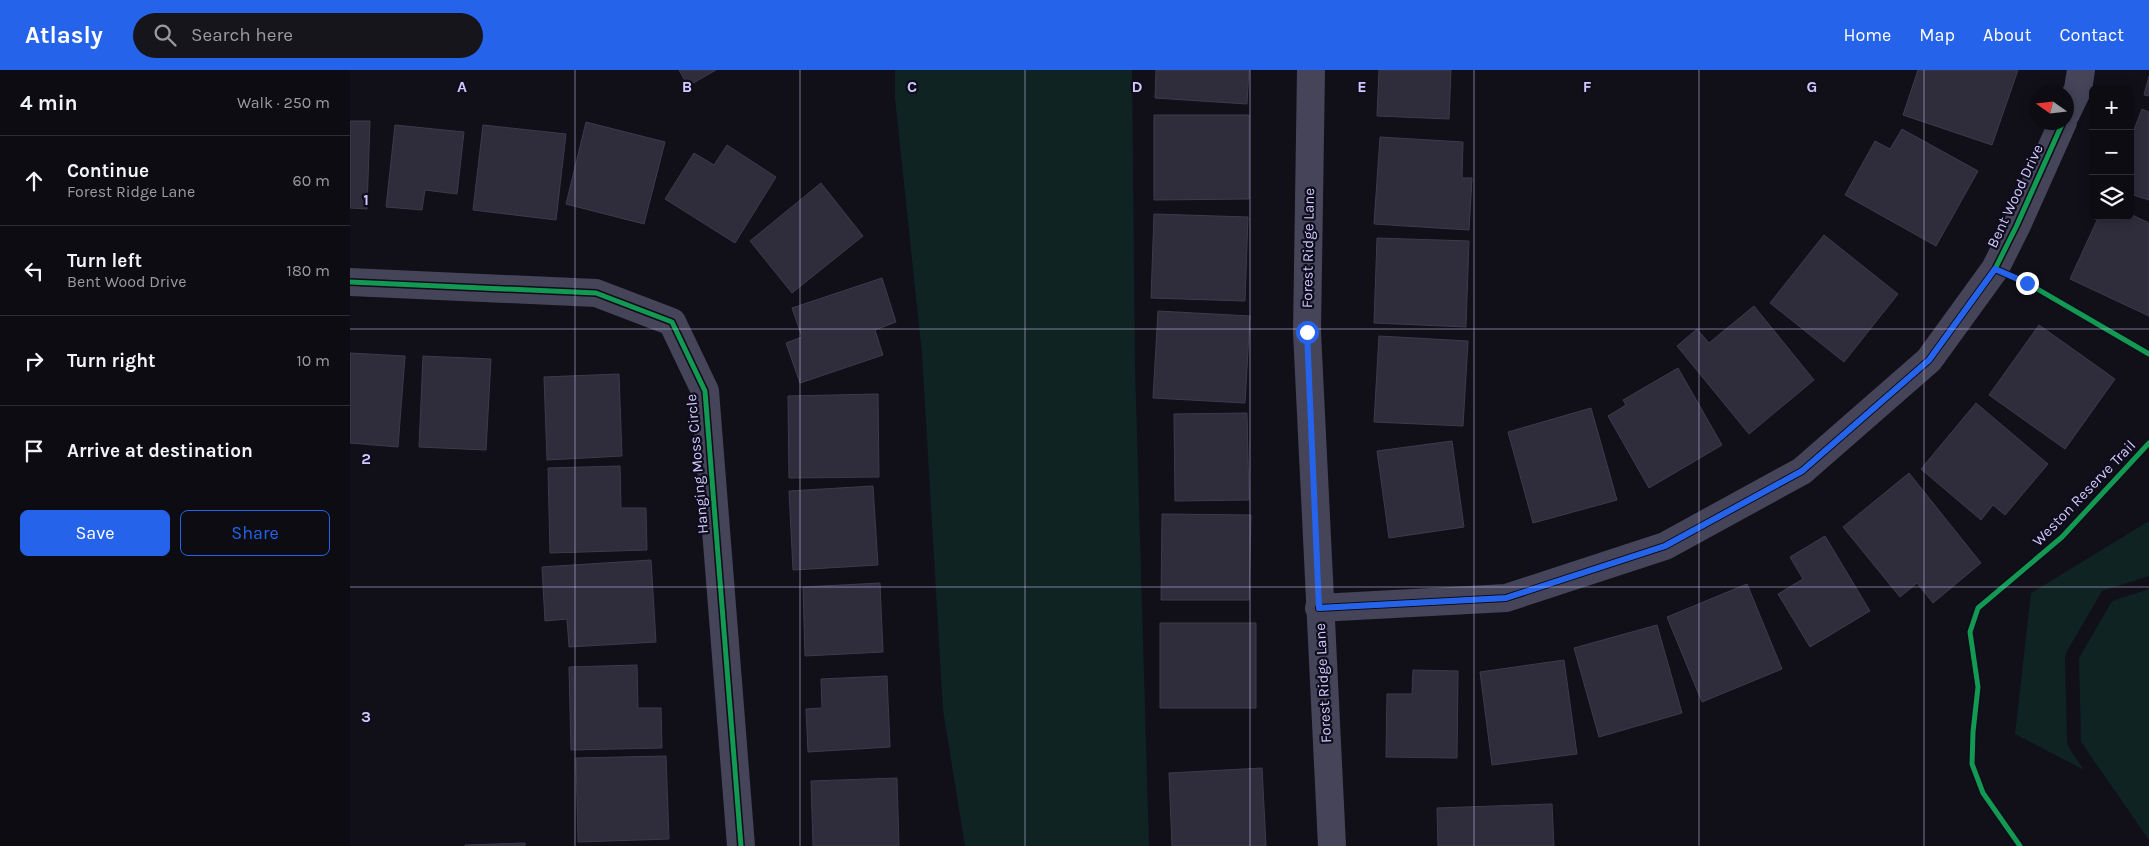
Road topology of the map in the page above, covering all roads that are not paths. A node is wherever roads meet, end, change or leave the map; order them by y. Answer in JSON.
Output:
{"nodes":[{"id":1,"x":1311,"y":70,"type":"edge"},
{"id":2,"x":2081,"y":70,"type":"edge"},
{"id":3,"x":2074,"y":97,"type":"edge"},
{"id":4,"x":2059,"y":130,"type":"edge"},
{"id":5,"x":350,"y":282,"type":"edge"},
{"id":6,"x":1319,"y":608,"type":"junction"},
{"id":7,"x":741,"y":846,"type":"edge"},
{"id":8,"x":1332,"y":846,"type":"edge"}],
"edges":[{"from":1,"to":6,"type":"street","name":"Forest Ridge Lane"},
{"from":2,"to":3,"type":"street"},
{"from":4,"to":6,"type":"street","name":"Bent Wood Drive"},
{"from":5,"to":7,"type":"street","name":"Hanging Moss Circle"},
{"from":6,"to":8,"type":"street","name":"Forest Ridge Lane"}]}
